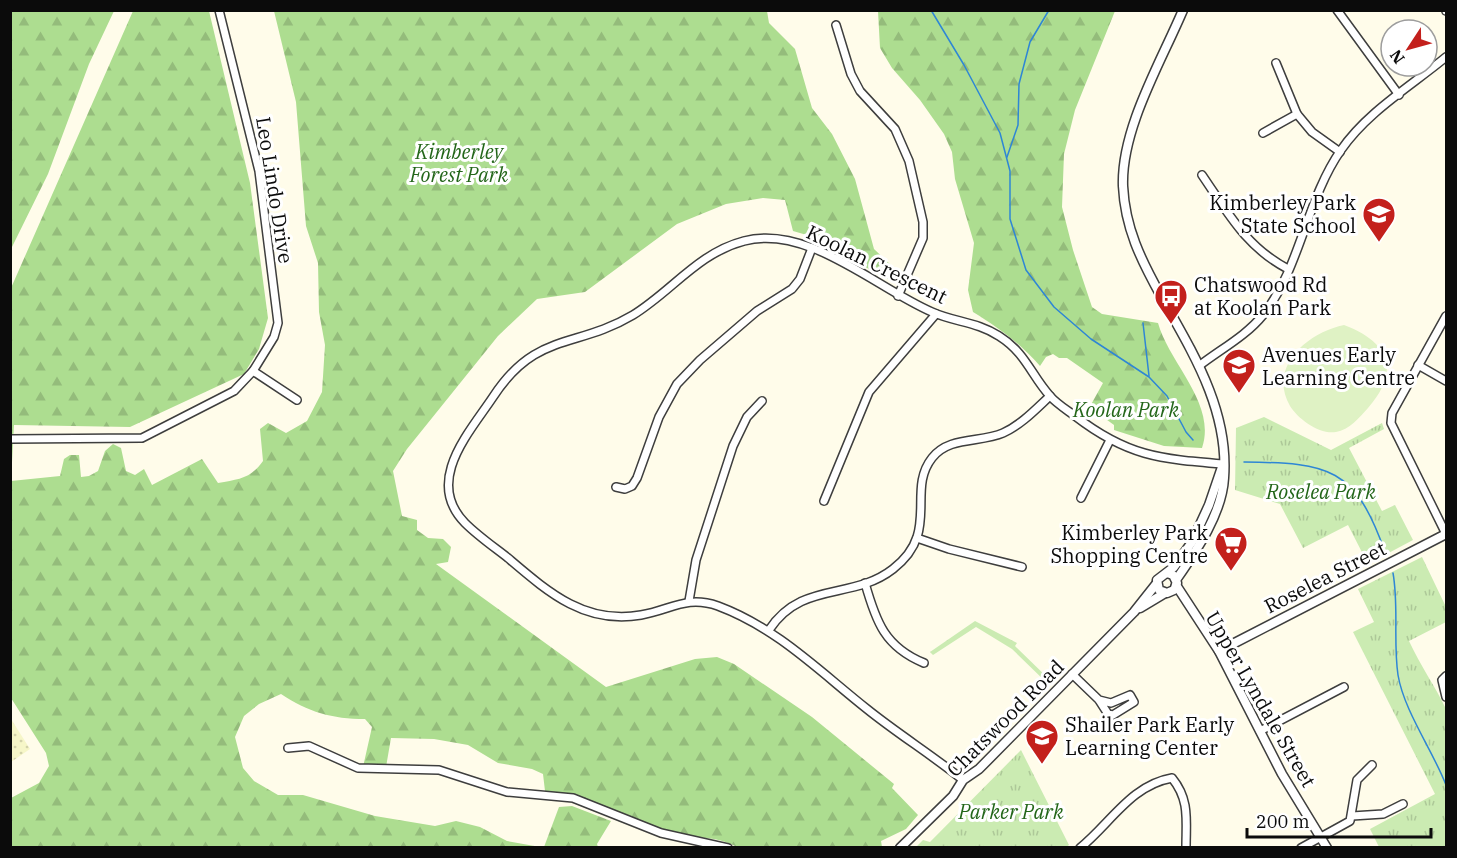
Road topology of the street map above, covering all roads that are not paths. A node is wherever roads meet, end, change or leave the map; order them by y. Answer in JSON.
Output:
{"nodes":[{"id":1,"x":219,"y":10,"type":"edge"},
{"id":2,"x":1183,"y":10,"type":"edge"},
{"id":3,"x":1337,"y":10,"type":"edge"},
{"id":4,"x":836,"y":25,"type":"dead end"},
{"id":5,"x":1446,"y":57,"type":"edge"},
{"id":6,"x":1276,"y":63,"type":"dead end"},
{"id":7,"x":1399,"y":95,"type":"junction"},
{"id":8,"x":1297,"y":114,"type":"junction"},
{"id":9,"x":1263,"y":132,"type":"dead end"},
{"id":10,"x":1340,"y":152,"type":"junction"},
{"id":11,"x":1202,"y":175,"type":"dead end"},
{"id":12,"x":812,"y":248,"type":"junction"},
{"id":13,"x":1288,"y":269,"type":"junction"},
{"id":14,"x":898,"y":296,"type":"junction"},
{"id":15,"x":936,"y":314,"type":"junction"},
{"id":16,"x":1446,"y":316,"type":"edge"},
{"id":17,"x":1418,"y":365,"type":"junction"},
{"id":18,"x":1199,"y":366,"type":"junction"},
{"id":19,"x":253,"y":371,"type":"junction"},
{"id":20,"x":1446,"y":381,"type":"edge"},
{"id":21,"x":1050,"y":396,"type":"junction"},
{"id":22,"x":297,"y":400,"type":"dead end"},
{"id":23,"x":762,"y":401,"type":"dead end"},
{"id":24,"x":10,"y":439,"type":"edge"},
{"id":25,"x":1110,"y":440,"type":"junction"},
{"id":26,"x":1223,"y":464,"type":"junction"},
{"id":27,"x":616,"y":487,"type":"dead end"},
{"id":28,"x":1081,"y":498,"type":"dead end"},
{"id":29,"x":824,"y":501,"type":"dead end"},
{"id":30,"x":1212,"y":509,"type":"junction"},
{"id":31,"x":1446,"y":534,"type":"edge"},
{"id":32,"x":917,"y":538,"type":"junction"},
{"id":33,"x":1022,"y":567,"type":"dead end"},
{"id":34,"x":1167,"y":573,"type":"junction"},
{"id":35,"x":865,"y":583,"type":"junction"},
{"id":36,"x":1157,"y":583,"type":"junction"},
{"id":37,"x":1176,"y":583,"type":"junction"},
{"id":38,"x":1167,"y":593,"type":"junction"},
{"id":39,"x":689,"y":601,"type":"junction"},
{"id":40,"x":1190,"y":608,"type":"junction"},
{"id":41,"x":1134,"y":612,"type":"junction"},
{"id":42,"x":770,"y":630,"type":"junction"},
{"id":43,"x":1219,"y":651,"type":"junction"},
{"id":44,"x":924,"y":663,"type":"dead end"},
{"id":45,"x":1072,"y":674,"type":"junction"},
{"id":46,"x":1446,"y":676,"type":"edge"},
{"id":47,"x":1344,"y":687,"type":"dead end"},
{"id":48,"x":1446,"y":697,"type":"edge"},
{"id":49,"x":1099,"y":700,"type":"junction"},
{"id":50,"x":1260,"y":731,"type":"junction"},
{"id":51,"x":288,"y":748,"type":"dead end"},
{"id":52,"x":1372,"y":765,"type":"dead end"},
{"id":53,"x":963,"y":780,"type":"junction"},
{"id":54,"x":1403,"y":804,"type":"dead end"},
{"id":55,"x":1352,"y":816,"type":"junction"},
{"id":56,"x":1322,"y":837,"type":"junction"},
{"id":57,"x":728,"y":848,"type":"edge"},
{"id":58,"x":900,"y":848,"type":"edge"},
{"id":59,"x":1080,"y":848,"type":"edge"},
{"id":60,"x":1186,"y":848,"type":"edge"},
{"id":61,"x":1301,"y":848,"type":"edge"},
{"id":62,"x":1327,"y":848,"type":"edge"}],
"edges":[{"from":1,"to":19,"type":"street","name":"Leo Lindo Drive"},
{"from":2,"to":18,"type":"street"},
{"from":3,"to":7,"type":"street"},
{"from":4,"to":14,"type":"street"},
{"from":5,"to":7,"type":"street"},
{"from":6,"to":8,"type":"street"},
{"from":7,"to":10,"type":"street"},
{"from":8,"to":9,"type":"street"},
{"from":8,"to":10,"type":"street"},
{"from":10,"to":13,"type":"street"},
{"from":11,"to":13,"type":"street"},
{"from":12,"to":14,"type":"street","name":"Koolan Crescent"},
{"from":12,"to":27,"type":"street"},
{"from":12,"to":39,"type":"street","name":"Koolan Crescent"},
{"from":13,"to":18,"type":"street"},
{"from":14,"to":15,"type":"street","name":"Koolan Crescent"},
{"from":15,"to":21,"type":"street","name":"Koolan Crescent"},
{"from":15,"to":29,"type":"street"},
{"from":16,"to":17,"type":"street"},
{"from":17,"to":20,"type":"street"},
{"from":17,"to":31,"type":"street"},
{"from":18,"to":26,"type":"street"},
{"from":19,"to":22,"type":"street"},
{"from":19,"to":24,"type":"street","name":"Leo Lindo Drive"},
{"from":21,"to":25,"type":"street","name":"Koolan Crescent"},
{"from":21,"to":32,"type":"street"},
{"from":23,"to":39,"type":"street"},
{"from":25,"to":26,"type":"street","name":"Koolan Crescent"},
{"from":25,"to":28,"type":"street"},
{"from":26,"to":30,"type":"street"},
{"from":30,"to":34,"type":"street"},
{"from":30,"to":37,"type":"street"},
{"from":31,"to":43,"type":"street","name":"Roselea Street"},
{"from":32,"to":33,"type":"street"},
{"from":32,"to":35,"type":"street"},
{"from":34,"to":36,"type":"street"},
{"from":34,"to":37,"type":"street"},
{"from":35,"to":42,"type":"street"},
{"from":35,"to":44,"type":"street"},
{"from":36,"to":38,"type":"street"},
{"from":36,"to":41,"type":"street","name":"Chatswood Road"},
{"from":37,"to":38,"type":"street"},
{"from":37,"to":40,"type":"street","name":"Upper Lyndale Street"},
{"from":38,"to":40,"type":"street","name":"Upper Lyndale Street"},
{"from":38,"to":41,"type":"street","name":"Chatswood Road"},
{"from":39,"to":42,"type":"street","name":"Koolan Crescent"},
{"from":40,"to":43,"type":"street","name":"Upper Lyndale Street"},
{"from":41,"to":45,"type":"street","name":"Chatswood Road"},
{"from":42,"to":53,"type":"street","name":"Koolan Crescent"},
{"from":43,"to":50,"type":"street","name":"Upper Lyndale Street"},
{"from":45,"to":49,"type":"street"},
{"from":45,"to":53,"type":"street","name":"Chatswood Road"},
{"from":46,"to":48,"type":"street"},
{"from":47,"to":50,"type":"street"},
{"from":49,"to":49,"type":"street"},
{"from":50,"to":56,"type":"street","name":"Upper Lyndale Street"},
{"from":51,"to":57,"type":"street"},
{"from":52,"to":55,"type":"street"},
{"from":53,"to":58,"type":"street","name":"Chatswood Road"},
{"from":54,"to":55,"type":"street"},
{"from":55,"to":56,"type":"street"},
{"from":56,"to":61,"type":"street"},
{"from":56,"to":62,"type":"street","name":"Upper Lyndale Street"},
{"from":59,"to":60,"type":"street"}]}
